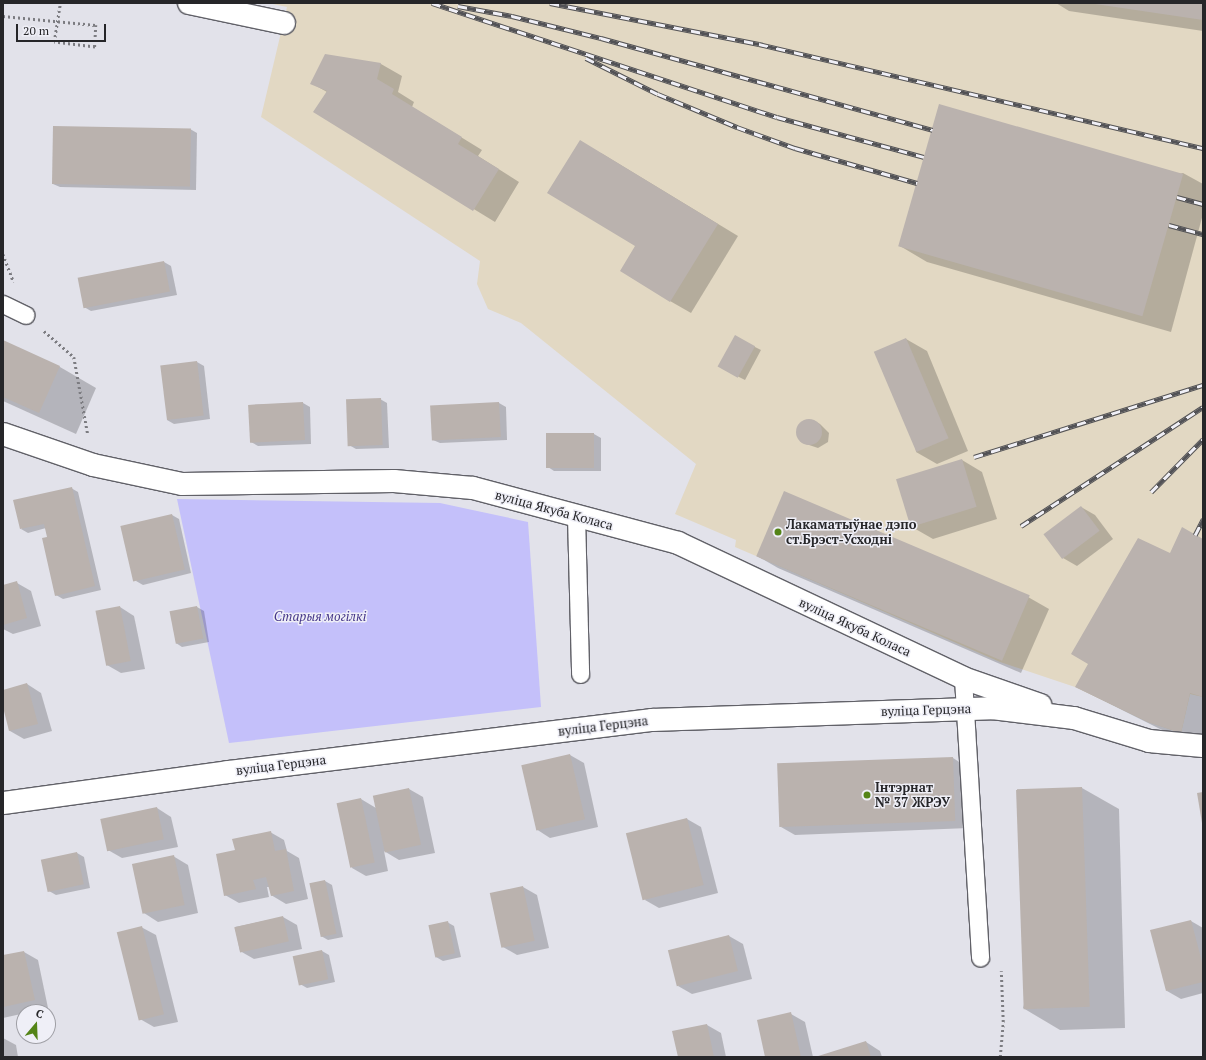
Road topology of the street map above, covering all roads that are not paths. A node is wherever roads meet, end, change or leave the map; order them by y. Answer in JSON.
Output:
{"nodes":[{"id":1,"x":189,"y":3,"type":"edge"},
{"id":2,"x":284,"y":23,"type":"dead end"},
{"id":3,"x":3,"y":304,"type":"edge"},
{"id":4,"x":26,"y":315,"type":"road end"},
{"id":5,"x":3,"y":434,"type":"edge"},
{"id":6,"x":576,"y":516,"type":"junction"},
{"id":7,"x":580,"y":674,"type":"dead end"},
{"id":8,"x":963,"y":678,"type":"junction"},
{"id":9,"x":966,"y":708,"type":"junction"},
{"id":10,"x":1074,"y":718,"type":"junction"},
{"id":11,"x":1203,"y":746,"type":"edge"},
{"id":12,"x":3,"y":803,"type":"edge"},
{"id":13,"x":980,"y":957,"type":"dead end"}],
"edges":[{"from":1,"to":2,"type":"street"},
{"from":3,"to":4,"type":"lane"},
{"from":5,"to":6,"type":"street","name":"вуліца Якуба Коласа"},
{"from":6,"to":7,"type":"lane"},
{"from":6,"to":8,"type":"street","name":"вуліца Якуба Коласа"},
{"from":8,"to":9,"type":"lane"},
{"from":8,"to":10,"type":"street","name":"вуліца Якуба Коласа"},
{"from":9,"to":10,"type":"street","name":"вуліца Герцэна"},
{"from":9,"to":12,"type":"street","name":"вуліца Герцэна"},
{"from":9,"to":13,"type":"lane"},
{"from":10,"to":11,"type":"street","name":"вуліца Герцэна"}]}
